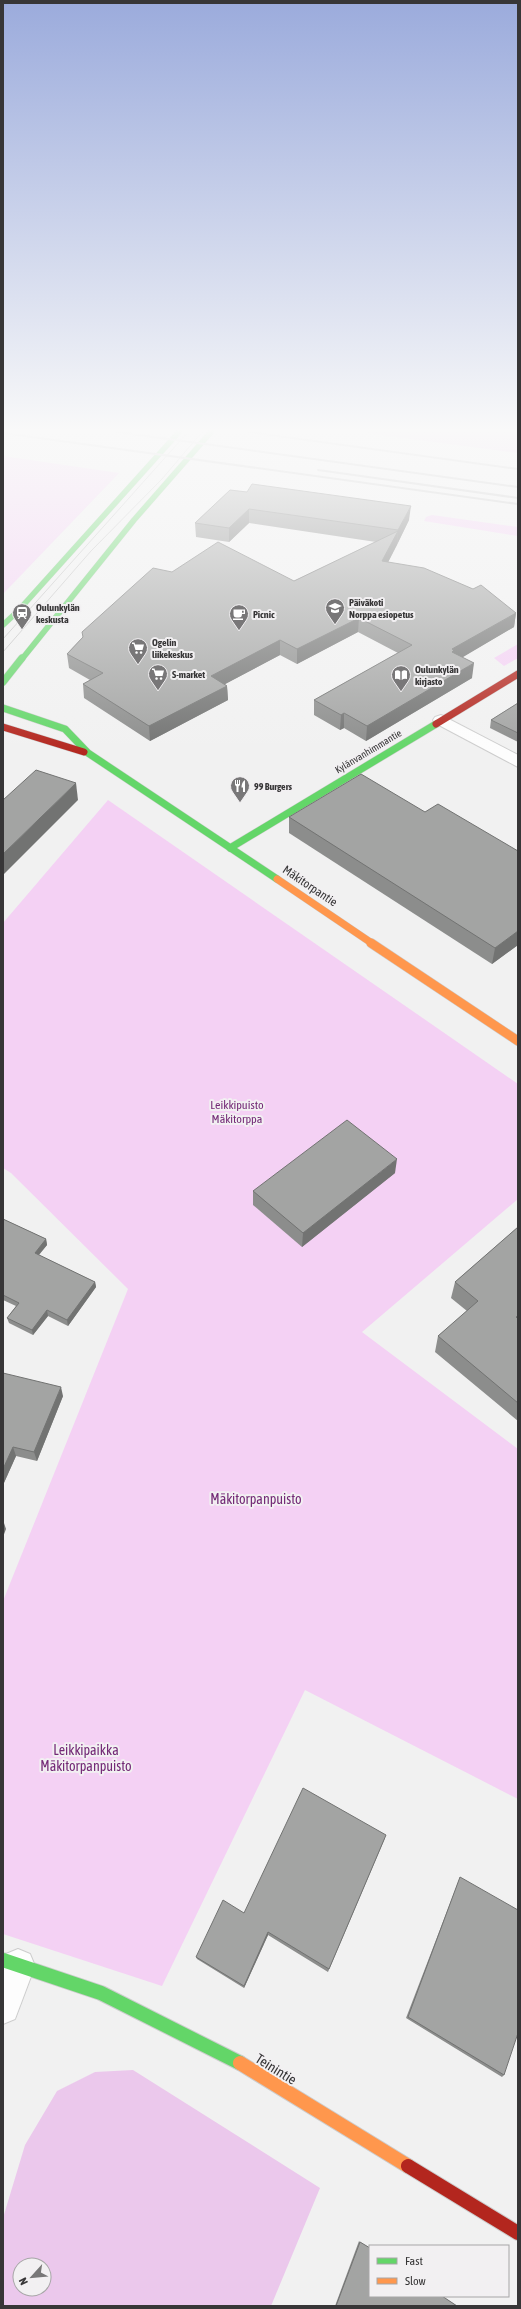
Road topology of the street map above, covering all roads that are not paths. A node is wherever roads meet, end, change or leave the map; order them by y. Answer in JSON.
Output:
{"nodes":[{"id":1,"x":83,"y":540,"type":"edge"},
{"id":2,"x":118,"y":540,"type":"edge"},
{"id":3,"x":3,"y":625,"type":"edge"},
{"id":4,"x":518,"y":674,"type":"edge"},
{"id":5,"x":3,"y":682,"type":"edge"},
{"id":6,"x":3,"y":708,"type":"edge"},
{"id":7,"x":441,"y":720,"type":"junction"},
{"id":8,"x":3,"y":727,"type":"edge"},
{"id":9,"x":88,"y":753,"type":"junction"},
{"id":10,"x":518,"y":762,"type":"edge"},
{"id":11,"x":230,"y":848,"type":"junction"},
{"id":12,"x":518,"y":1041,"type":"edge"},
{"id":13,"x":11,"y":1963,"type":"edge"},
{"id":14,"x":3,"y":2007,"type":"edge"},
{"id":15,"x":518,"y":2233,"type":"edge"}],
"edges":[{"from":1,"to":3,"type":"street"},
{"from":2,"to":5,"type":"street"},
{"from":4,"to":7,"type":"street","name":"Kylänvanhimmantie"},
{"from":6,"to":9,"type":"street","name":"Mäkitorpantie"},
{"from":7,"to":10,"type":"street"},
{"from":7,"to":11,"type":"street","name":"Kylänvanhimmantie"},
{"from":8,"to":9,"type":"street","name":"Mäkitorpantie"},
{"from":9,"to":11,"type":"street","name":"Mäkitorpantie"},
{"from":11,"to":12,"type":"street","name":"Mäkitorpantie"},
{"from":13,"to":14,"type":"street"},
{"from":13,"to":15,"type":"street","name":"Teinintie"}]}
